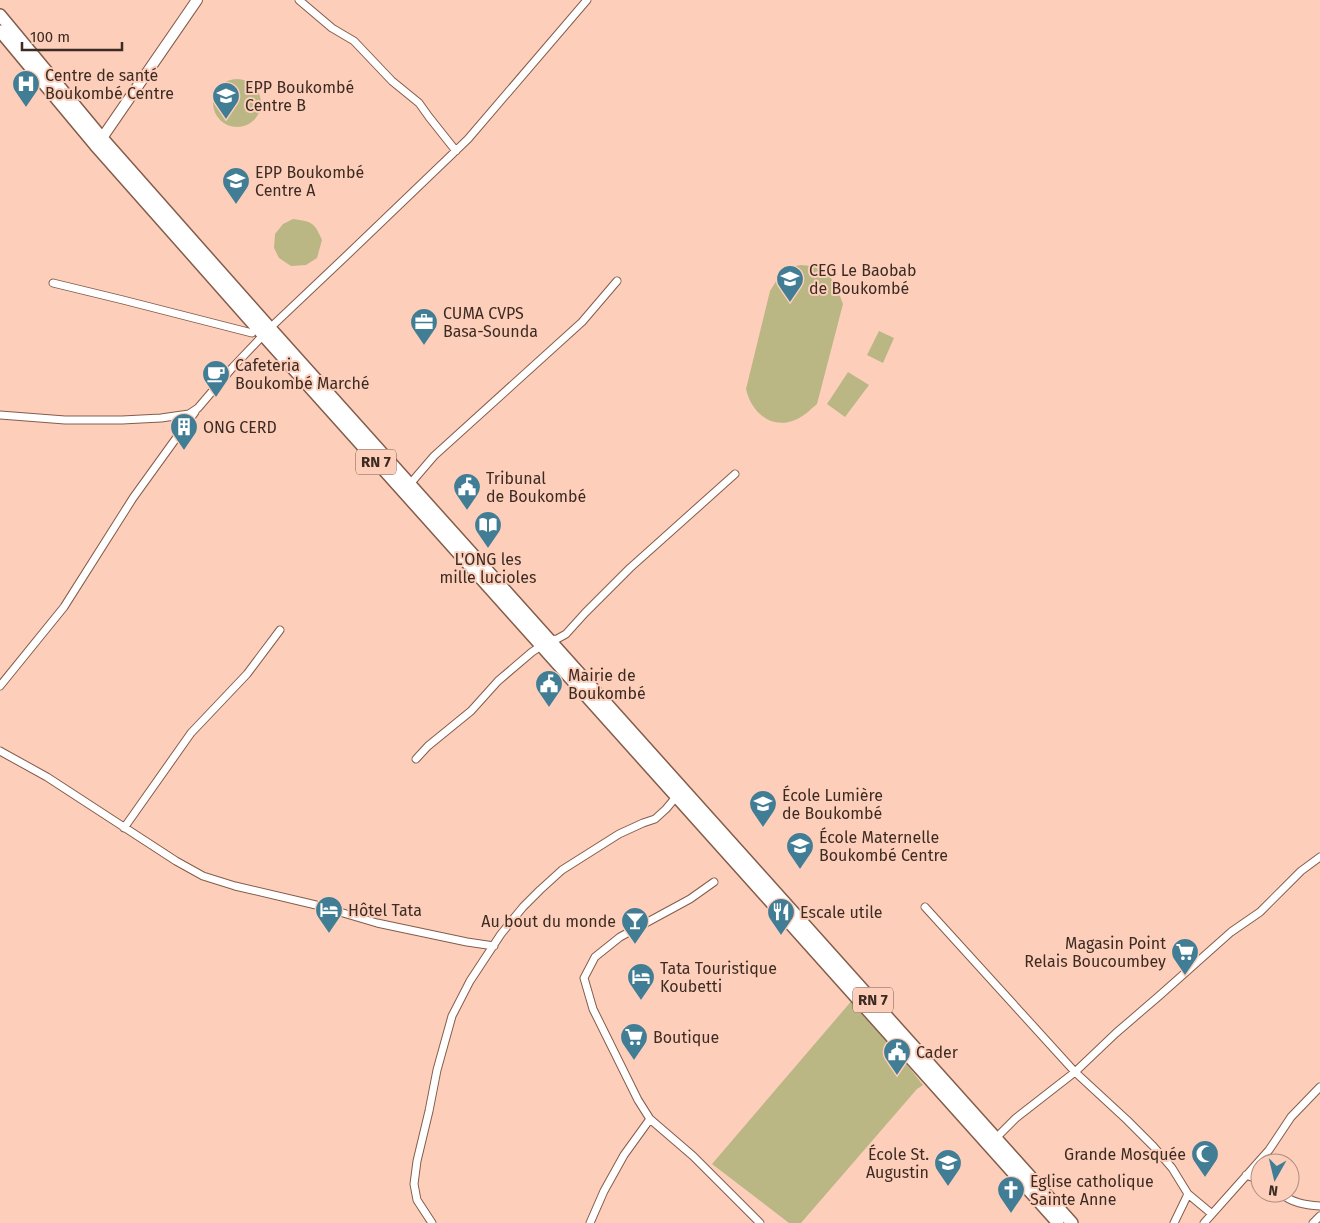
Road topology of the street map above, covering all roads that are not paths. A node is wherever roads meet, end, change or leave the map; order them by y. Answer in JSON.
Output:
{"nodes":[{"id":1,"x":197,"y":0,"type":"edge"},
{"id":2,"x":299,"y":0,"type":"edge"},
{"id":3,"x":587,"y":0,"type":"edge"},
{"id":4,"x":0,"y":14,"type":"edge"},
{"id":5,"x":0,"y":30,"type":"edge"},
{"id":6,"x":102,"y":138,"type":"junction"},
{"id":7,"x":456,"y":151,"type":"junction"},
{"id":8,"x":617,"y":281,"type":"dead end"},
{"id":9,"x":53,"y":284,"type":"dead end"},
{"id":10,"x":262,"y":332,"type":"junction"},
{"id":11,"x":198,"y":408,"type":"junction"},
{"id":12,"x":0,"y":415,"type":"edge"},
{"id":13,"x":735,"y":474,"type":"dead end"},
{"id":14,"x":410,"y":484,"type":"junction"},
{"id":15,"x":280,"y":630,"type":"dead end"},
{"id":16,"x":546,"y":643,"type":"junction"},
{"id":17,"x":0,"y":686,"type":"edge"},
{"id":18,"x":0,"y":751,"type":"edge"},
{"id":19,"x":416,"y":759,"type":"dead end"},
{"id":20,"x":666,"y":778,"type":"junction"},
{"id":21,"x":676,"y":797,"type":"junction"},
{"id":22,"x":124,"y":828,"type":"junction"},
{"id":23,"x":1320,"y":857,"type":"edge"},
{"id":24,"x":714,"y":882,"type":"dead end"},
{"id":25,"x":925,"y":907,"type":"dead end"},
{"id":26,"x":494,"y":946,"type":"junction"},
{"id":27,"x":1075,"y":1072,"type":"junction"},
{"id":28,"x":1320,"y":1087,"type":"edge"},
{"id":29,"x":650,"y":1119,"type":"junction"},
{"id":30,"x":996,"y":1138,"type":"junction"},
{"id":31,"x":1246,"y":1175,"type":"junction"},
{"id":32,"x":1250,"y":1176,"type":"edge"},
{"id":33,"x":1188,"y":1194,"type":"junction"},
{"id":34,"x":1300,"y":1203,"type":"edge"},
{"id":35,"x":1320,"y":1206,"type":"edge"},
{"id":36,"x":1212,"y":1214,"type":"junction"},
{"id":37,"x":1320,"y":1216,"type":"edge"},
{"id":38,"x":432,"y":1223,"type":"edge"},
{"id":39,"x":590,"y":1223,"type":"edge"},
{"id":40,"x":760,"y":1223,"type":"edge"},
{"id":41,"x":1058,"y":1223,"type":"edge"},
{"id":42,"x":1072,"y":1223,"type":"edge"},
{"id":43,"x":1174,"y":1223,"type":"edge"},
{"id":44,"x":1204,"y":1223,"type":"edge"},
{"id":45,"x":1313,"y":1223,"type":"edge"}],
"edges":[{"from":1,"to":6,"type":"street"},
{"from":2,"to":7,"type":"street"},
{"from":3,"to":7,"type":"street"},
{"from":4,"to":6,"type":"main road","number":"RN 7"},
{"from":5,"to":10,"type":"main road","number":"RN 7"},
{"from":6,"to":10,"type":"main road","number":"RN 7"},
{"from":7,"to":10,"type":"street"},
{"from":8,"to":14,"type":"street"},
{"from":9,"to":10,"type":"street"},
{"from":10,"to":11,"type":"street"},
{"from":10,"to":14,"type":"main road","number":"RN 7"},
{"from":10,"to":16,"type":"main road","number":"RN 7"},
{"from":11,"to":12,"type":"street"},
{"from":11,"to":17,"type":"street"},
{"from":13,"to":16,"type":"street"},
{"from":14,"to":16,"type":"main road","number":"RN 7"},
{"from":15,"to":22,"type":"street"},
{"from":16,"to":19,"type":"street"},
{"from":16,"to":20,"type":"main road","number":"RN 7"},
{"from":18,"to":22,"type":"street"},
{"from":20,"to":21,"type":"main road","number":"RN 7"},
{"from":20,"to":30,"type":"main road","number":"RN 7"},
{"from":21,"to":26,"type":"street"},
{"from":21,"to":41,"type":"main road","number":"RN 7"},
{"from":22,"to":26,"type":"street"},
{"from":23,"to":27,"type":"street"},
{"from":24,"to":29,"type":"street"},
{"from":25,"to":27,"type":"street"},
{"from":26,"to":38,"type":"street"},
{"from":27,"to":30,"type":"street"},
{"from":27,"to":33,"type":"street"},
{"from":28,"to":31,"type":"street"},
{"from":29,"to":39,"type":"street"},
{"from":29,"to":40,"type":"street"},
{"from":30,"to":42,"type":"main road","number":"RN 7"},
{"from":31,"to":32,"type":"street"},
{"from":31,"to":36,"type":"street"},
{"from":33,"to":36,"type":"street"},
{"from":33,"to":43,"type":"street"},
{"from":34,"to":35,"type":"street"},
{"from":36,"to":44,"type":"street"},
{"from":37,"to":45,"type":"street"}]}
